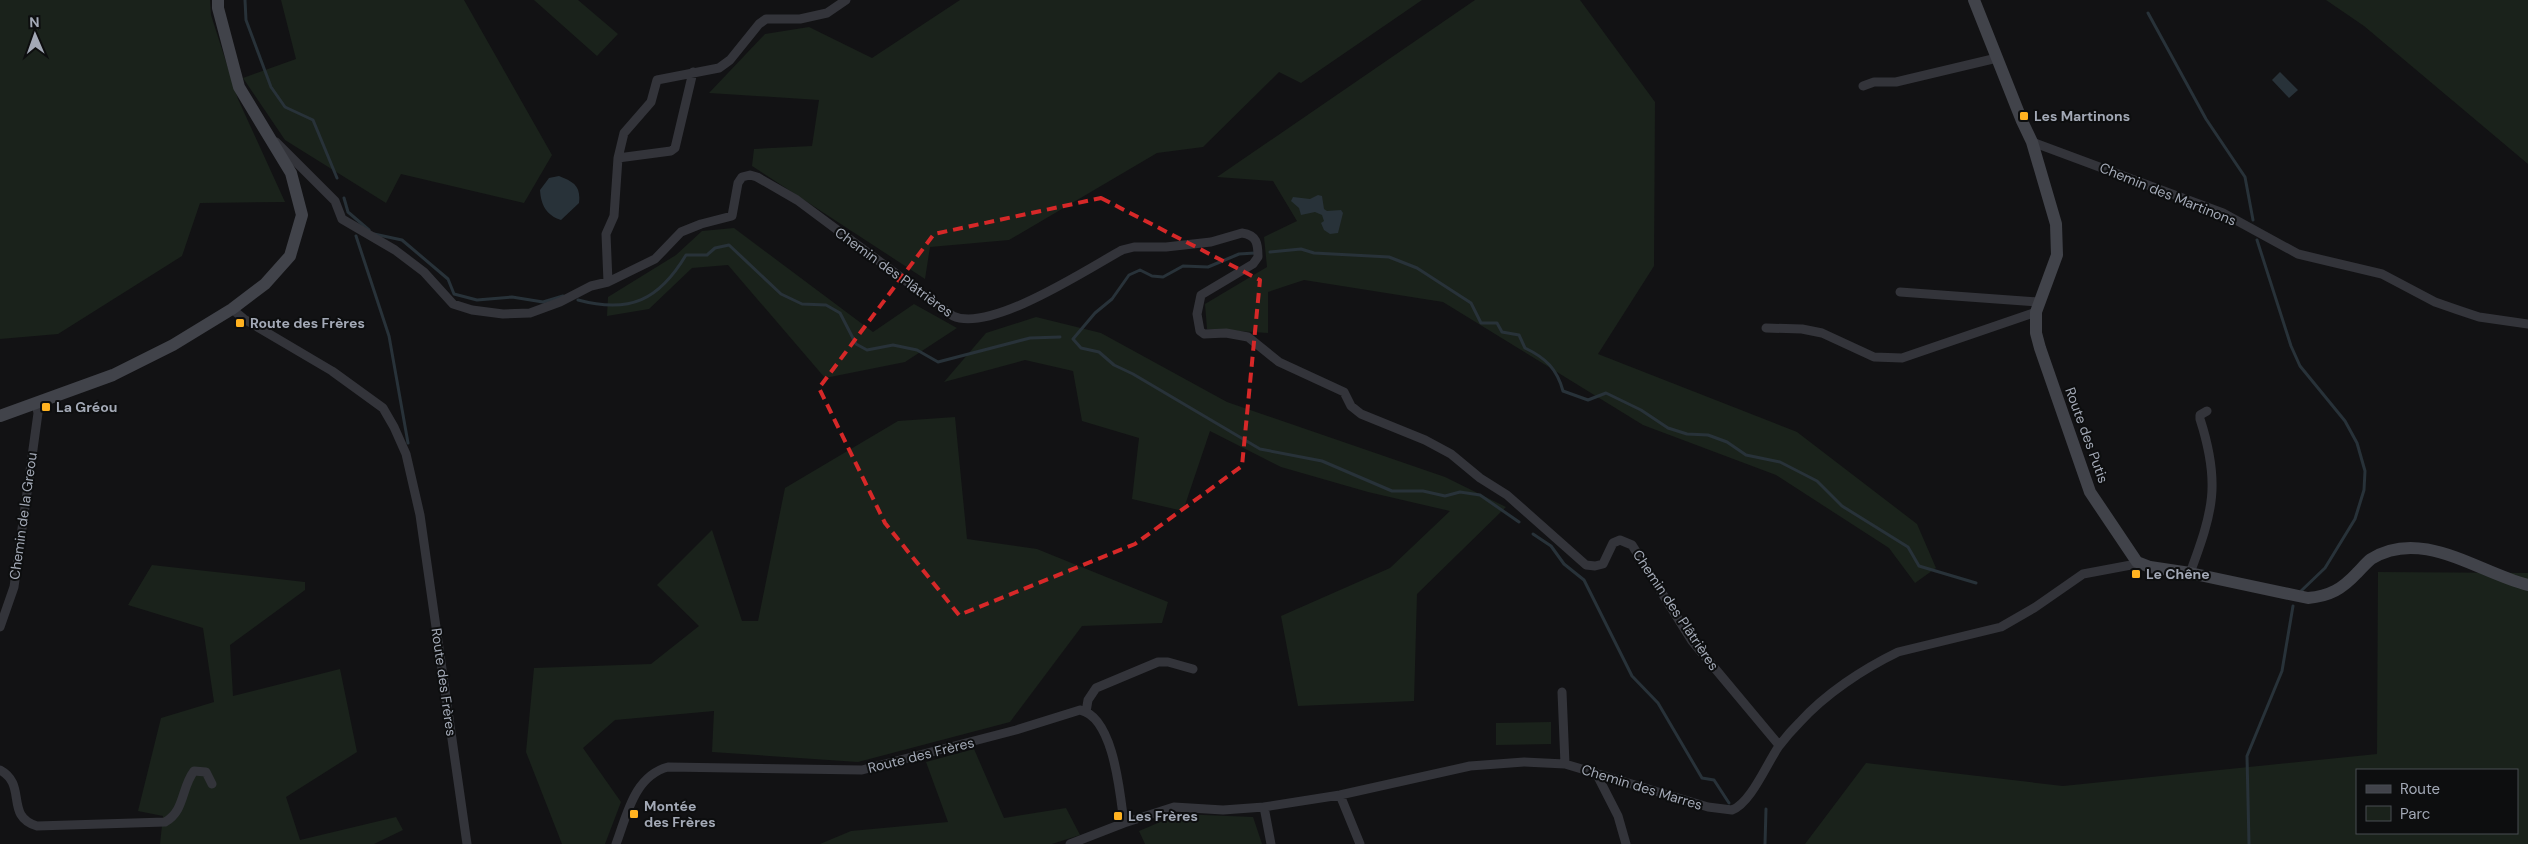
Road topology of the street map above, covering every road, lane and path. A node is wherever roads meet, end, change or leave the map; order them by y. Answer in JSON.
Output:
{"nodes":[{"id":1,"x":218,"y":0,"type":"edge"},
{"id":2,"x":846,"y":0,"type":"edge"},
{"id":3,"x":1974,"y":0,"type":"edge"},
{"id":4,"x":1997,"y":58,"type":"junction"},
{"id":5,"x":693,"y":72,"type":"junction"},
{"id":6,"x":1863,"y":86,"type":"dead end"},
{"id":7,"x":267,"y":133,"type":"junction"},
{"id":8,"x":2032,"y":142,"type":"junction"},
{"id":9,"x":618,"y":158,"type":"junction"},
{"id":10,"x":608,"y":282,"type":"junction"},
{"id":11,"x":1900,"y":292,"type":"dead end"},
{"id":12,"x":2038,"y":307,"type":"junction"},
{"id":13,"x":232,"y":310,"type":"junction"},
{"id":14,"x":2528,"y":324,"type":"edge"},
{"id":15,"x":1766,"y":328,"type":"dead end"},
{"id":16,"x":36,"y":404,"type":"junction"},
{"id":17,"x":2208,"y":411,"type":"dead end"},
{"id":18,"x":0,"y":416,"type":"edge"},
{"id":19,"x":2137,"y":562,"type":"junction"},
{"id":20,"x":2190,"y":573,"type":"junction"},
{"id":21,"x":2528,"y":585,"type":"edge"},
{"id":22,"x":0,"y":627,"type":"edge"},
{"id":23,"x":1194,"y":669,"type":"dead end"},
{"id":24,"x":1562,"y":692,"type":"dead end"},
{"id":25,"x":1086,"y":712,"type":"junction"},
{"id":26,"x":1780,"y":745,"type":"junction"},
{"id":27,"x":1565,"y":764,"type":"junction"},
{"id":28,"x":0,"y":770,"type":"edge"},
{"id":29,"x":1596,"y":773,"type":"junction"},
{"id":30,"x":212,"y":784,"type":"dead end"},
{"id":31,"x":1340,"y":795,"type":"junction"},
{"id":32,"x":1264,"y":807,"type":"junction"},
{"id":33,"x":1124,"y":822,"type":"junction"},
{"id":34,"x":467,"y":844,"type":"edge"},
{"id":35,"x":616,"y":844,"type":"edge"},
{"id":36,"x":1070,"y":844,"type":"edge"},
{"id":37,"x":1271,"y":844,"type":"edge"},
{"id":38,"x":1360,"y":844,"type":"edge"},
{"id":39,"x":1626,"y":844,"type":"edge"}],
"edges":[{"from":1,"to":7,"type":"street"},
{"from":2,"to":5,"type":"street"},
{"from":3,"to":4,"type":"street","name":"Route des Putis"},
{"from":4,"to":6,"type":"street"},
{"from":4,"to":8,"type":"street","name":"Route des Putis"},
{"from":5,"to":9,"type":"street"},
{"from":5,"to":9,"type":"street"},
{"from":7,"to":10,"type":"street","name":"Chemin des Plâtrières"},
{"from":7,"to":13,"type":"street"},
{"from":8,"to":12,"type":"street","name":"Route des Putis"},
{"from":8,"to":14,"type":"street","name":"Chemin des Martinons"},
{"from":9,"to":10,"type":"street"},
{"from":10,"to":26,"type":"street","name":"Chemin des Plâtrières"},
{"from":11,"to":12,"type":"street"},
{"from":12,"to":15,"type":"street"},
{"from":12,"to":19,"type":"street","name":"Route des Putis"},
{"from":13,"to":16,"type":"street"},
{"from":13,"to":34,"type":"street","name":"Route des Frères"},
{"from":16,"to":18,"type":"street"},
{"from":16,"to":22,"type":"street","name":"Chemin de la Greou"},
{"from":17,"to":20,"type":"street"},
{"from":19,"to":20,"type":"street"},
{"from":19,"to":26,"type":"street","name":"Chemin des Marres"},
{"from":20,"to":21,"type":"street"},
{"from":23,"to":25,"type":"street"},
{"from":24,"to":27,"type":"street"},
{"from":25,"to":33,"type":"street"},
{"from":25,"to":35,"type":"street","name":"Route des Frères"},
{"from":26,"to":29,"type":"street","name":"Chemin des Marres"},
{"from":27,"to":29,"type":"street","name":"Chemin des Marres"},
{"from":27,"to":31,"type":"street","name":"Chemin des Marres"},
{"from":28,"to":30,"type":"street"},
{"from":29,"to":39,"type":"street"},
{"from":31,"to":32,"type":"street","name":"Chemin des Marres"},
{"from":31,"to":38,"type":"street"},
{"from":32,"to":33,"type":"street","name":"Chemin des Marres"},
{"from":32,"to":37,"type":"street"},
{"from":33,"to":36,"type":"street","name":"Chemin des Marres"}]}
